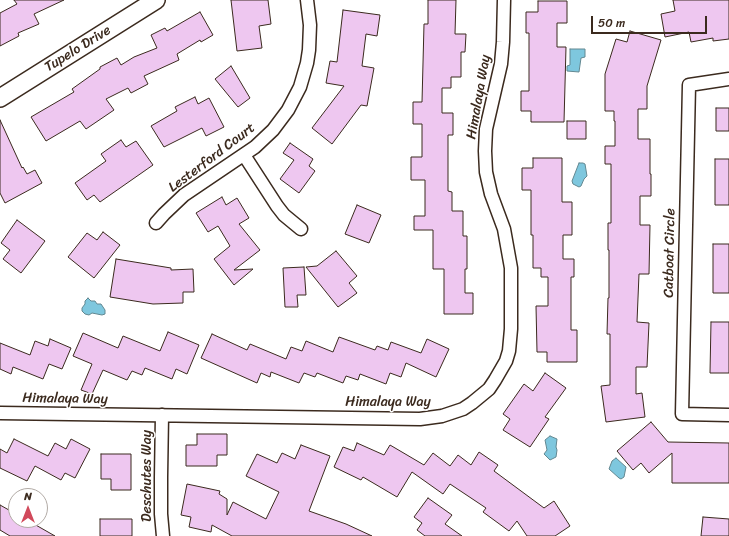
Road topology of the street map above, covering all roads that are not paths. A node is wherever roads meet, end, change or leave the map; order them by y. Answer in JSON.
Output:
{"nodes":[{"id":1,"x":156,"y":0,"type":"edge"},
{"id":2,"x":307,"y":0,"type":"edge"},
{"id":3,"x":504,"y":0,"type":"edge"},
{"id":4,"x":137,"y":5,"type":"edge"},
{"id":5,"x":729,"y":79,"type":"edge"},
{"id":6,"x":0,"y":98,"type":"edge"},
{"id":7,"x":244,"y":155,"type":"junction"},
{"id":8,"x":156,"y":223,"type":"dead end"},
{"id":9,"x":301,"y":229,"type":"dead end"},
{"id":10,"x":0,"y":413,"type":"edge"},
{"id":11,"x":162,"y":415,"type":"junction"},
{"id":12,"x":729,"y":415,"type":"edge"},
{"id":13,"x":163,"y":536,"type":"edge"}],
"edges":[{"from":1,"to":4,"type":"street","name":"Tupelo Drive"},
{"from":2,"to":7,"type":"street","name":"Lesterford Court"},
{"from":3,"to":11,"type":"street","name":"Himalaya Way"},
{"from":4,"to":6,"type":"street","name":"Tupelo Drive"},
{"from":5,"to":12,"type":"street","name":"Catboat Circle"},
{"from":7,"to":8,"type":"street","name":"Lesterford Court"},
{"from":7,"to":9,"type":"street"},
{"from":10,"to":11,"type":"street","name":"Himalaya Way"},
{"from":11,"to":13,"type":"street","name":"Deschutes Way"}]}
